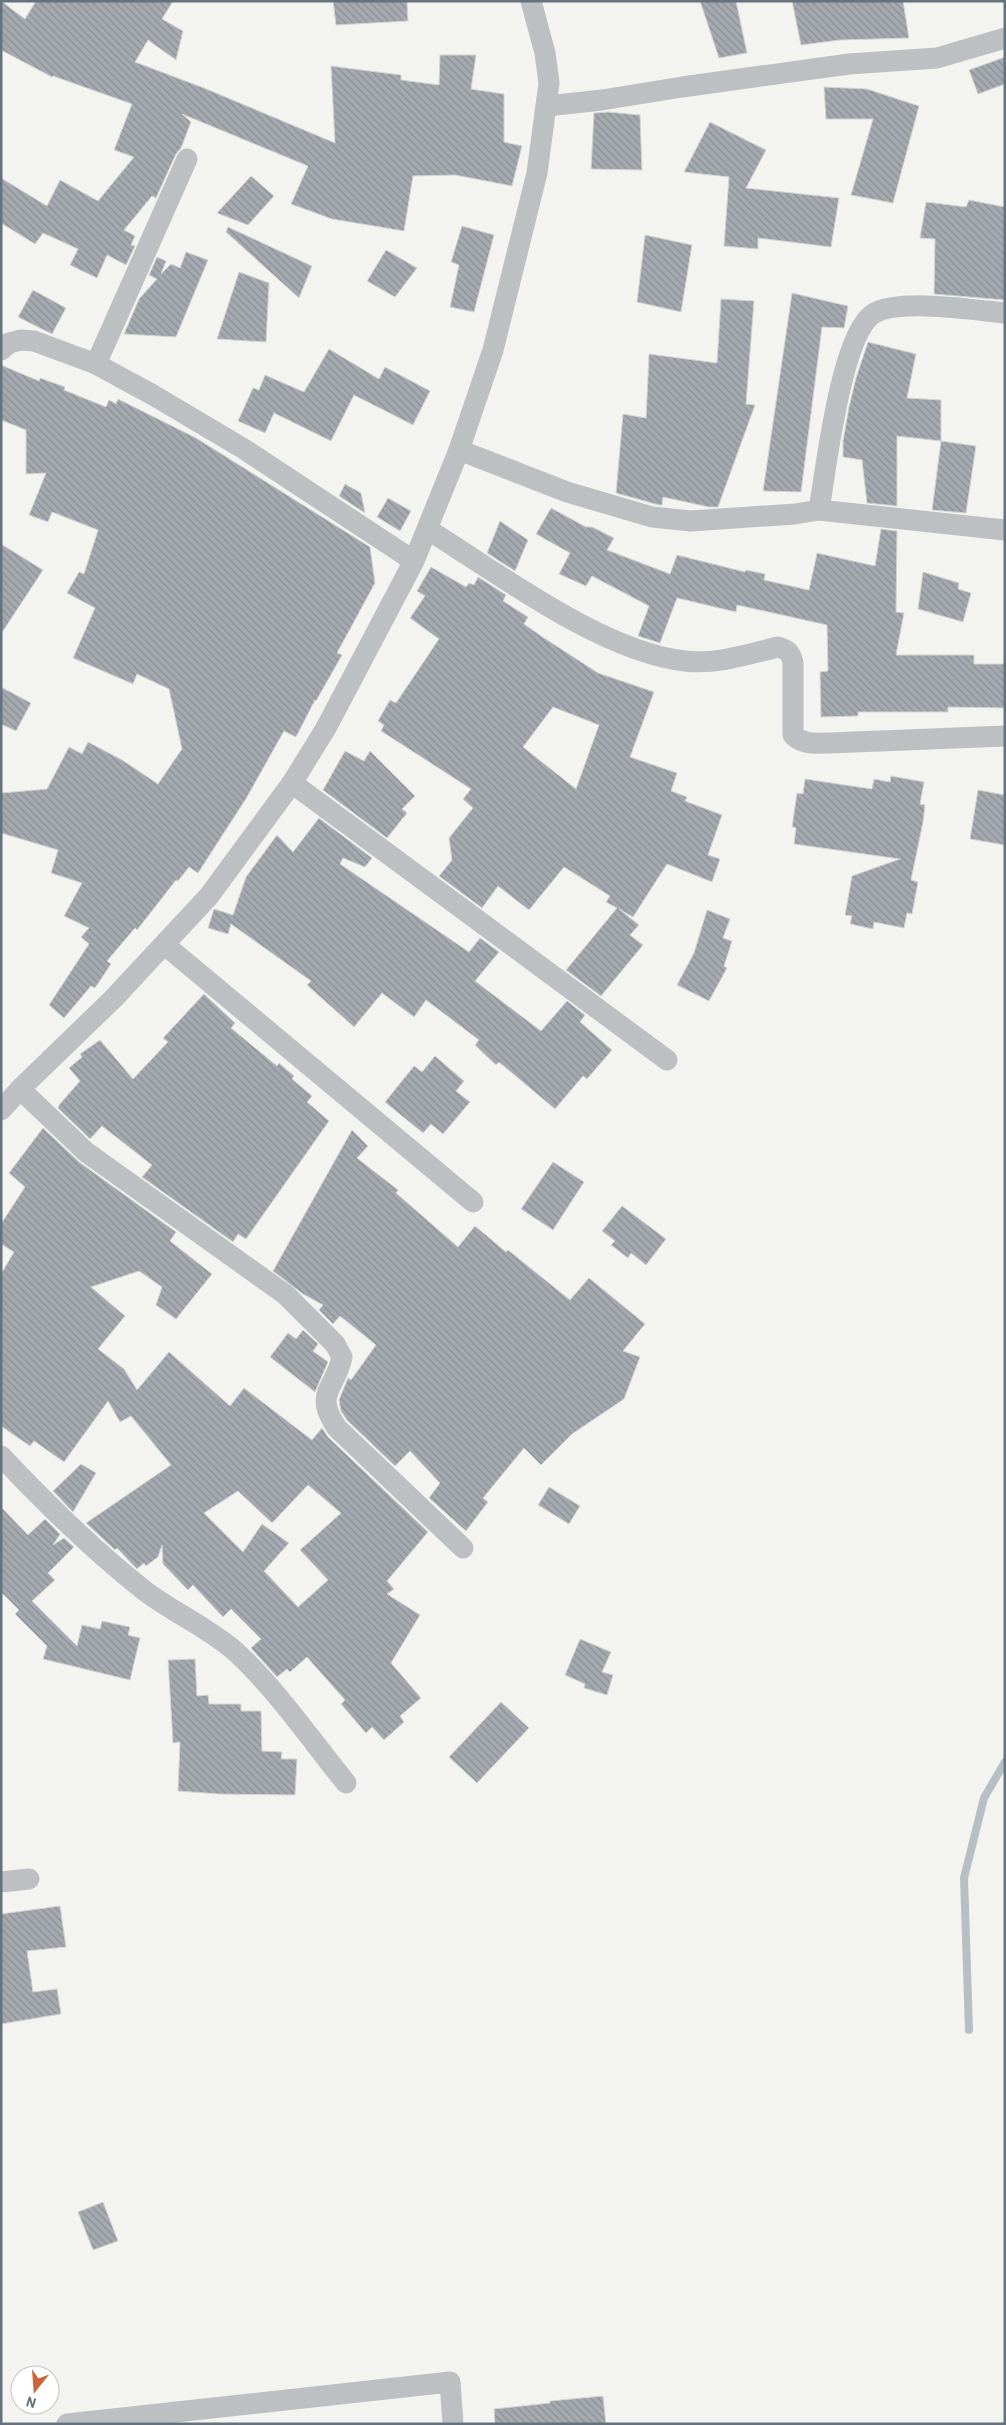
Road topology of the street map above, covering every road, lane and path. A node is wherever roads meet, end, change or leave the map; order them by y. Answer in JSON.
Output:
{"nodes":[{"id":1,"x":531,"y":1,"type":"edge"},
{"id":2,"x":1005,"y":38,"type":"edge"},
{"id":3,"x":546,"y":106,"type":"junction"},
{"id":4,"x":187,"y":160,"type":"dead end"},
{"id":5,"x":1005,"y":313,"type":"edge"},
{"id":6,"x":1,"y":350,"type":"edge"},
{"id":7,"x":96,"y":364,"type":"junction"},
{"id":8,"x":459,"y":450,"type":"junction"},
{"id":9,"x":819,"y":510,"type":"junction"},
{"id":10,"x":427,"y":529,"type":"junction"},
{"id":11,"x":1005,"y":530,"type":"edge"},
{"id":12,"x":414,"y":561,"type":"junction"},
{"id":13,"x":1005,"y":736,"type":"edge"},
{"id":14,"x":292,"y":783,"type":"junction"},
{"id":15,"x":165,"y":945,"type":"junction"},
{"id":16,"x":666,"y":1060,"type":"dead end"},
{"id":17,"x":20,"y":1089,"type":"junction"},
{"id":18,"x":1,"y":1110,"type":"edge"},
{"id":19,"x":472,"y":1202,"type":"dead end"},
{"id":20,"x":1,"y":1456,"type":"edge"},
{"id":21,"x":463,"y":1548,"type":"dead end"},
{"id":22,"x":346,"y":1783,"type":"dead end"},
{"id":23,"x":29,"y":1879,"type":"dead end"},
{"id":24,"x":1,"y":1882,"type":"edge"},
{"id":25,"x":68,"y":2424,"type":"edge"},
{"id":26,"x":453,"y":2424,"type":"edge"}],
"edges":[{"from":1,"to":3,"type":"street"},
{"from":2,"to":3,"type":"street"},
{"from":3,"to":8,"type":"street"},
{"from":4,"to":7,"type":"street"},
{"from":5,"to":9,"type":"street"},
{"from":6,"to":7,"type":"street"},
{"from":7,"to":12,"type":"street"},
{"from":8,"to":9,"type":"street"},
{"from":8,"to":10,"type":"street"},
{"from":9,"to":11,"type":"street"},
{"from":10,"to":12,"type":"street"},
{"from":10,"to":13,"type":"street"},
{"from":12,"to":14,"type":"street"},
{"from":14,"to":15,"type":"street"},
{"from":14,"to":16,"type":"street"},
{"from":15,"to":17,"type":"street"},
{"from":15,"to":19,"type":"street"},
{"from":17,"to":18,"type":"street"},
{"from":17,"to":21,"type":"street"},
{"from":20,"to":22,"type":"street"},
{"from":23,"to":24,"type":"street"},
{"from":25,"to":26,"type":"street"}]}
